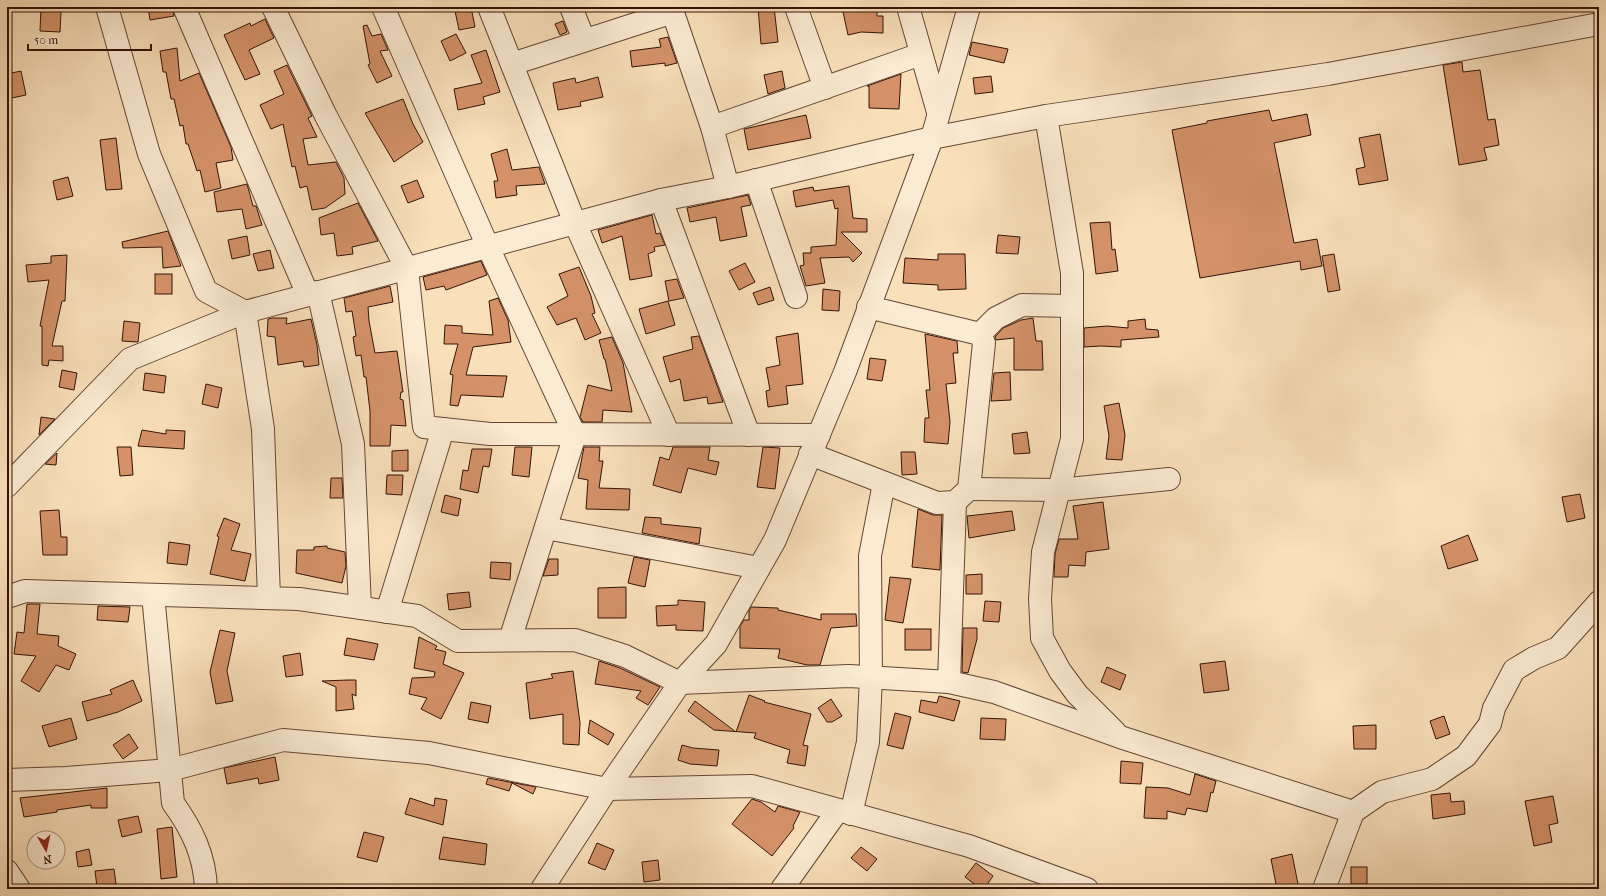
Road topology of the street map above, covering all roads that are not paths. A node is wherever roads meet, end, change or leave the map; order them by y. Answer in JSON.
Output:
{"nodes":[{"id":1,"x":107,"y":7,"type":"edge"},
{"id":2,"x":184,"y":7,"type":"edge"},
{"id":3,"x":273,"y":7,"type":"edge"},
{"id":4,"x":384,"y":7,"type":"edge"},
{"id":5,"x":489,"y":7,"type":"edge"},
{"id":6,"x":571,"y":7,"type":"edge"},
{"id":7,"x":796,"y":7,"type":"edge"},
{"id":8,"x":908,"y":7,"type":"edge"},
{"id":9,"x":969,"y":7,"type":"edge"},
{"id":10,"x":672,"y":9,"type":"edge"},
{"id":11,"x":1599,"y":24,"type":"edge"},
{"id":12,"x":584,"y":40,"type":"junction"},
{"id":13,"x":921,"y":54,"type":"junction"},
{"id":14,"x":512,"y":64,"type":"junction"},
{"id":15,"x":825,"y":88,"type":"junction"},
{"id":16,"x":938,"y":112,"type":"junction"},
{"id":17,"x":1046,"y":116,"type":"junction"},
{"id":18,"x":712,"y":127,"type":"junction"},
{"id":19,"x":932,"y":138,"type":"junction"},
{"id":20,"x":756,"y":180,"type":"junction"},
{"id":21,"x":728,"y":187,"type":"junction"},
{"id":22,"x":661,"y":200,"type":"junction"},
{"id":23,"x":575,"y":223,"type":"junction"},
{"id":24,"x":488,"y":246,"type":"junction"},
{"id":25,"x":407,"y":269,"type":"junction"},
{"id":26,"x":313,"y":294,"type":"junction"},
{"id":27,"x":796,"y":297,"type":"dead end"},
{"id":28,"x":1072,"y":306,"type":"junction"},
{"id":29,"x":868,"y":308,"type":"junction"},
{"id":30,"x":245,"y":312,"type":"junction"},
{"id":31,"x":980,"y":334,"type":"junction"},
{"id":32,"x":443,"y":429,"type":"junction"},
{"id":33,"x":574,"y":435,"type":"junction"},
{"id":34,"x":669,"y":435,"type":"junction"},
{"id":35,"x":749,"y":435,"type":"junction"},
{"id":36,"x":815,"y":444,"type":"junction"},
{"id":37,"x":1170,"y":479,"type":"dead end"},
{"id":38,"x":884,"y":483,"type":"junction"},
{"id":39,"x":7,"y":486,"type":"edge"},
{"id":40,"x":1059,"y":490,"type":"junction"},
{"id":41,"x":962,"y":495,"type":"junction"},
{"id":42,"x":546,"y":528,"type":"junction"},
{"id":43,"x":759,"y":568,"type":"junction"},
{"id":44,"x":153,"y":595,"type":"junction"},
{"id":45,"x":7,"y":597,"type":"edge"},
{"id":46,"x":269,"y":598,"type":"junction"},
{"id":47,"x":1599,"y":602,"type":"edge"},
{"id":48,"x":360,"y":608,"type":"junction"},
{"id":49,"x":387,"y":612,"type":"junction"},
{"id":50,"x":510,"y":640,"type":"junction"},
{"id":51,"x":871,"y":677,"type":"junction"},
{"id":52,"x":949,"y":682,"type":"junction"},
{"id":53,"x":680,"y":683,"type":"junction"},
{"id":54,"x":1120,"y":737,"type":"junction"},
{"id":55,"x":170,"y":770,"type":"junction"},
{"id":56,"x":7,"y":780,"type":"edge"},
{"id":57,"x":607,"y":789,"type":"junction"},
{"id":58,"x":844,"y":812,"type":"junction"},
{"id":59,"x":1353,"y":812,"type":"junction"},
{"id":60,"x":7,"y":871,"type":"edge"},
{"id":61,"x":19,"y":889,"type":"edge"},
{"id":62,"x":206,"y":889,"type":"edge"},
{"id":63,"x":542,"y":889,"type":"edge"},
{"id":64,"x":782,"y":889,"type":"edge"},
{"id":65,"x":1087,"y":889,"type":"edge"},
{"id":66,"x":1324,"y":889,"type":"edge"}],
"edges":[{"from":1,"to":30,"type":"street"},
{"from":2,"to":26,"type":"street"},
{"from":3,"to":25,"type":"street"},
{"from":4,"to":24,"type":"street"},
{"from":5,"to":14,"type":"street"},
{"from":6,"to":12,"type":"street"},
{"from":7,"to":15,"type":"street"},
{"from":8,"to":13,"type":"street"},
{"from":9,"to":16,"type":"street"},
{"from":10,"to":12,"type":"street"},
{"from":10,"to":18,"type":"street"},
{"from":11,"to":17,"type":"street"},
{"from":12,"to":14,"type":"street"},
{"from":13,"to":15,"type":"street"},
{"from":13,"to":16,"type":"street"},
{"from":14,"to":23,"type":"street"},
{"from":15,"to":18,"type":"street"},
{"from":16,"to":19,"type":"street"},
{"from":17,"to":19,"type":"street"},
{"from":17,"to":28,"type":"street"},
{"from":18,"to":21,"type":"street"},
{"from":19,"to":20,"type":"street"},
{"from":19,"to":29,"type":"street"},
{"from":20,"to":21,"type":"street"},
{"from":20,"to":27,"type":"street"},
{"from":21,"to":22,"type":"street"},
{"from":22,"to":23,"type":"street"},
{"from":22,"to":35,"type":"street"},
{"from":23,"to":24,"type":"street"},
{"from":23,"to":34,"type":"street"},
{"from":24,"to":25,"type":"street"},
{"from":24,"to":33,"type":"street"},
{"from":25,"to":26,"type":"street"},
{"from":25,"to":32,"type":"street"},
{"from":26,"to":30,"type":"street"},
{"from":26,"to":48,"type":"street"},
{"from":28,"to":31,"type":"street"},
{"from":28,"to":40,"type":"street"},
{"from":29,"to":31,"type":"street"},
{"from":29,"to":36,"type":"street"},
{"from":30,"to":39,"type":"street"},
{"from":30,"to":46,"type":"street"},
{"from":31,"to":41,"type":"street"},
{"from":32,"to":33,"type":"street"},
{"from":32,"to":49,"type":"street"},
{"from":33,"to":34,"type":"street"},
{"from":33,"to":42,"type":"street"},
{"from":34,"to":35,"type":"street"},
{"from":35,"to":36,"type":"street"},
{"from":36,"to":38,"type":"street"},
{"from":36,"to":43,"type":"street"},
{"from":37,"to":40,"type":"street"},
{"from":38,"to":41,"type":"street"},
{"from":38,"to":51,"type":"street"},
{"from":40,"to":41,"type":"street"},
{"from":40,"to":54,"type":"street"},
{"from":41,"to":52,"type":"street"},
{"from":42,"to":43,"type":"street"},
{"from":42,"to":50,"type":"street"},
{"from":43,"to":53,"type":"street"},
{"from":44,"to":45,"type":"street"},
{"from":44,"to":46,"type":"street"},
{"from":44,"to":55,"type":"street"},
{"from":46,"to":48,"type":"street"},
{"from":47,"to":59,"type":"street"},
{"from":48,"to":49,"type":"street"},
{"from":49,"to":50,"type":"street"},
{"from":50,"to":53,"type":"street"},
{"from":51,"to":52,"type":"street"},
{"from":51,"to":53,"type":"street"},
{"from":51,"to":58,"type":"street"},
{"from":52,"to":54,"type":"street"},
{"from":53,"to":57,"type":"street"},
{"from":54,"to":59,"type":"street"},
{"from":55,"to":56,"type":"street"},
{"from":55,"to":57,"type":"street"},
{"from":55,"to":62,"type":"street"},
{"from":57,"to":58,"type":"street"},
{"from":57,"to":63,"type":"street"},
{"from":58,"to":64,"type":"street"},
{"from":58,"to":65,"type":"street"},
{"from":59,"to":66,"type":"street"},
{"from":60,"to":61,"type":"street"}]}
